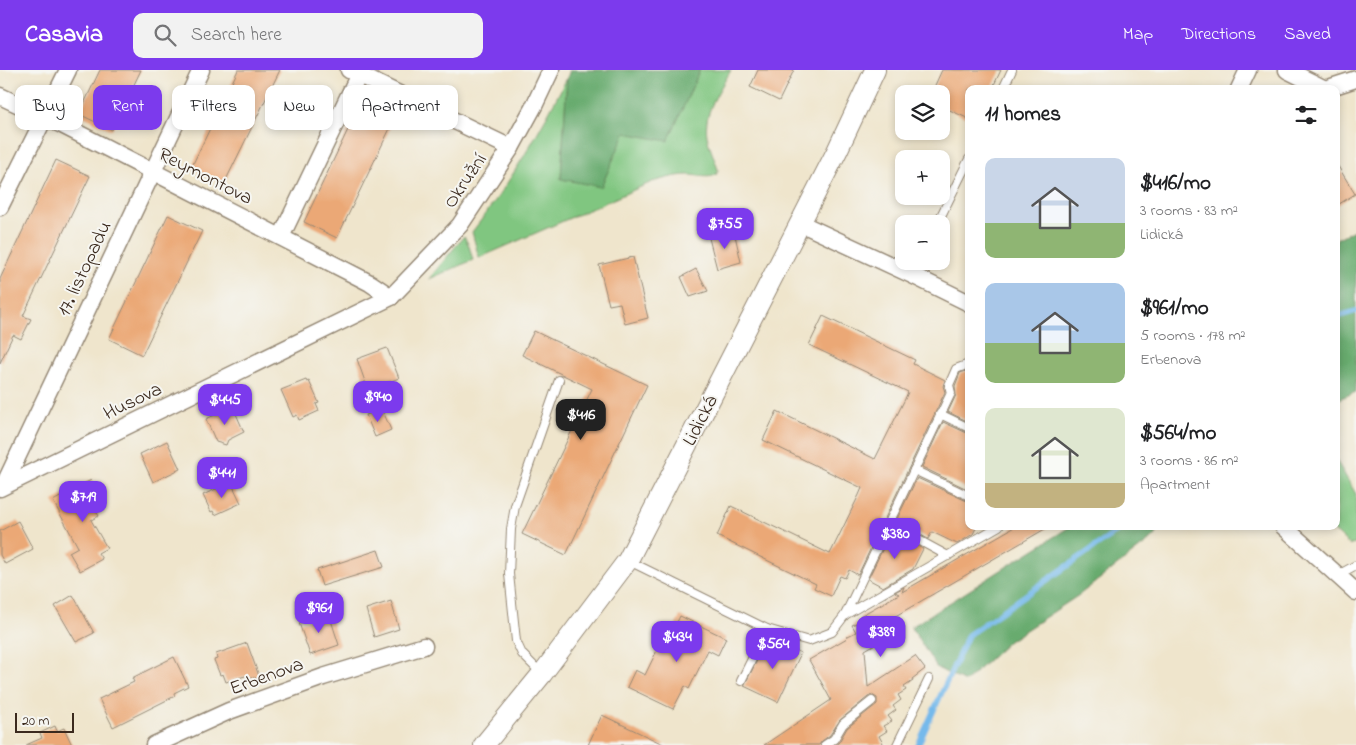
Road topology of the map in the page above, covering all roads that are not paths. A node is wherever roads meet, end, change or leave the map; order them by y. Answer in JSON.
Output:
{"nodes":[{"id":1,"x":68,"y":70,"type":"edge"},
{"id":2,"x":201,"y":70,"type":"edge"},
{"id":3,"x":551,"y":70,"type":"edge"},
{"id":4,"x":875,"y":70,"type":"edge"},
{"id":5,"x":1012,"y":70,"type":"edge"},
{"id":6,"x":1248,"y":70,"type":"edge"},
{"id":7,"x":1287,"y":70,"type":"edge"},
{"id":8,"x":356,"y":72,"type":"edge"},
{"id":9,"x":1356,"y":79,"type":"edge"},
{"id":10,"x":61,"y":85,"type":"edge"},
{"id":11,"x":1005,"y":85,"type":"edge"},
{"id":12,"x":1241,"y":85,"type":"edge"},
{"id":13,"x":1317,"y":85,"type":"edge"},
{"id":14,"x":1337,"y":85,"type":"edge"},
{"id":15,"x":0,"y":96,"type":"edge"},
{"id":16,"x":15,"y":103,"type":"edge"},
{"id":17,"x":38,"y":130,"type":"edge"},
{"id":18,"x":70,"y":130,"type":"edge"},
{"id":19,"x":511,"y":148,"type":"junction"},
{"id":20,"x":965,"y":167,"type":"edge"},
{"id":21,"x":152,"y":172,"type":"junction"},
{"id":22,"x":0,"y":207,"type":"edge"},
{"id":23,"x":941,"y":215,"type":"edge"},
{"id":24,"x":800,"y":223,"type":"junction"},
{"id":25,"x":281,"y":237,"type":"junction"},
{"id":26,"x":895,"y":260,"type":"edge"},
{"id":27,"x":919,"y":270,"type":"edge"},
{"id":28,"x":391,"y":297,"type":"junction"},
{"id":29,"x":965,"y":300,"type":"edge"},
{"id":30,"x":965,"y":366,"type":"edge"},
{"id":31,"x":559,"y":380,"type":"dead end"},
{"id":32,"x":940,"y":414,"type":"junction"},
{"id":33,"x":965,"y":426,"type":"edge"},
{"id":34,"x":914,"y":470,"type":"junction"},
{"id":35,"x":2,"y":487,"type":"edge"},
{"id":36,"x":965,"y":494,"type":"edge"},
{"id":37,"x":889,"y":524,"type":"junction"},
{"id":38,"x":992,"y":530,"type":"edge"},
{"id":39,"x":1287,"y":530,"type":"edge"},
{"id":40,"x":948,"y":556,"type":"junction"},
{"id":41,"x":628,"y":560,"type":"junction"},
{"id":42,"x":1356,"y":565,"type":"edge"},
{"id":43,"x":1338,"y":575,"type":"junction"},
{"id":44,"x":1356,"y":592,"type":"edge"},
{"id":45,"x":845,"y":615,"type":"junction"},
{"id":46,"x":767,"y":628,"type":"junction"},
{"id":47,"x":424,"y":646,"type":"dead end"},
{"id":48,"x":542,"y":674,"type":"junction"},
{"id":49,"x":929,"y":679,"type":"dead end"},
{"id":50,"x":741,"y":681,"type":"dead end"},
{"id":51,"x":872,"y":701,"type":"dead end"},
{"id":52,"x":175,"y":741,"type":"edge"},
{"id":53,"x":154,"y":745,"type":"edge"},
{"id":54,"x":484,"y":745,"type":"edge"},
{"id":55,"x":825,"y":745,"type":"edge"},
{"id":56,"x":897,"y":745,"type":"edge"}],
"edges":[{"from":1,"to":10,"type":"street"},
{"from":2,"to":21,"type":"street","name":"17. listopadu"},
{"from":3,"to":19,"type":"street","name":"Okružní"},
{"from":4,"to":24,"type":"street","name":"Lidická"},
{"from":5,"to":11,"type":"lane"},
{"from":6,"to":12,"type":"street"},
{"from":7,"to":13,"type":"street"},
{"from":8,"to":19,"type":"street"},
{"from":8,"to":25,"type":"street"},
{"from":9,"to":14,"type":"street"},
{"from":15,"to":16,"type":"street","name":"Reymontova"},
{"from":17,"to":22,"type":"street"},
{"from":18,"to":21,"type":"street","name":"Reymontova"},
{"from":19,"to":28,"type":"street","name":"Okružní"},
{"from":20,"to":23,"type":"lane"},
{"from":21,"to":25,"type":"street","name":"Reymontova"},
{"from":21,"to":35,"type":"street","name":"17. listopadu"},
{"from":24,"to":26,"type":"street"},
{"from":24,"to":41,"type":"street","name":"Lidická"},
{"from":25,"to":28,"type":"street","name":"Reymontova"},
{"from":27,"to":29,"type":"street"},
{"from":28,"to":35,"type":"street","name":"Husova"},
{"from":30,"to":32,"type":"lane"},
{"from":31,"to":48,"type":"lane"},
{"from":32,"to":33,"type":"lane"},
{"from":32,"to":34,"type":"lane"},
{"from":34,"to":36,"type":"lane"},
{"from":34,"to":37,"type":"lane"},
{"from":37,"to":40,"type":"lane"},
{"from":37,"to":45,"type":"lane"},
{"from":38,"to":40,"type":"lane"},
{"from":39,"to":43,"type":"street"},
{"from":40,"to":45,"type":"lane"},
{"from":41,"to":46,"type":"lane"},
{"from":41,"to":48,"type":"street","name":"Lidická"},
{"from":42,"to":43,"type":"lane"},
{"from":43,"to":44,"type":"street"},
{"from":45,"to":46,"type":"lane"},
{"from":46,"to":50,"type":"lane"},
{"from":47,"to":52,"type":"street","name":"Erbenova"},
{"from":48,"to":54,"type":"street","name":"Lidická"},
{"from":49,"to":56,"type":"lane"},
{"from":51,"to":55,"type":"lane"},
{"from":52,"to":53,"type":"street","name":"Erbenova"}]}
